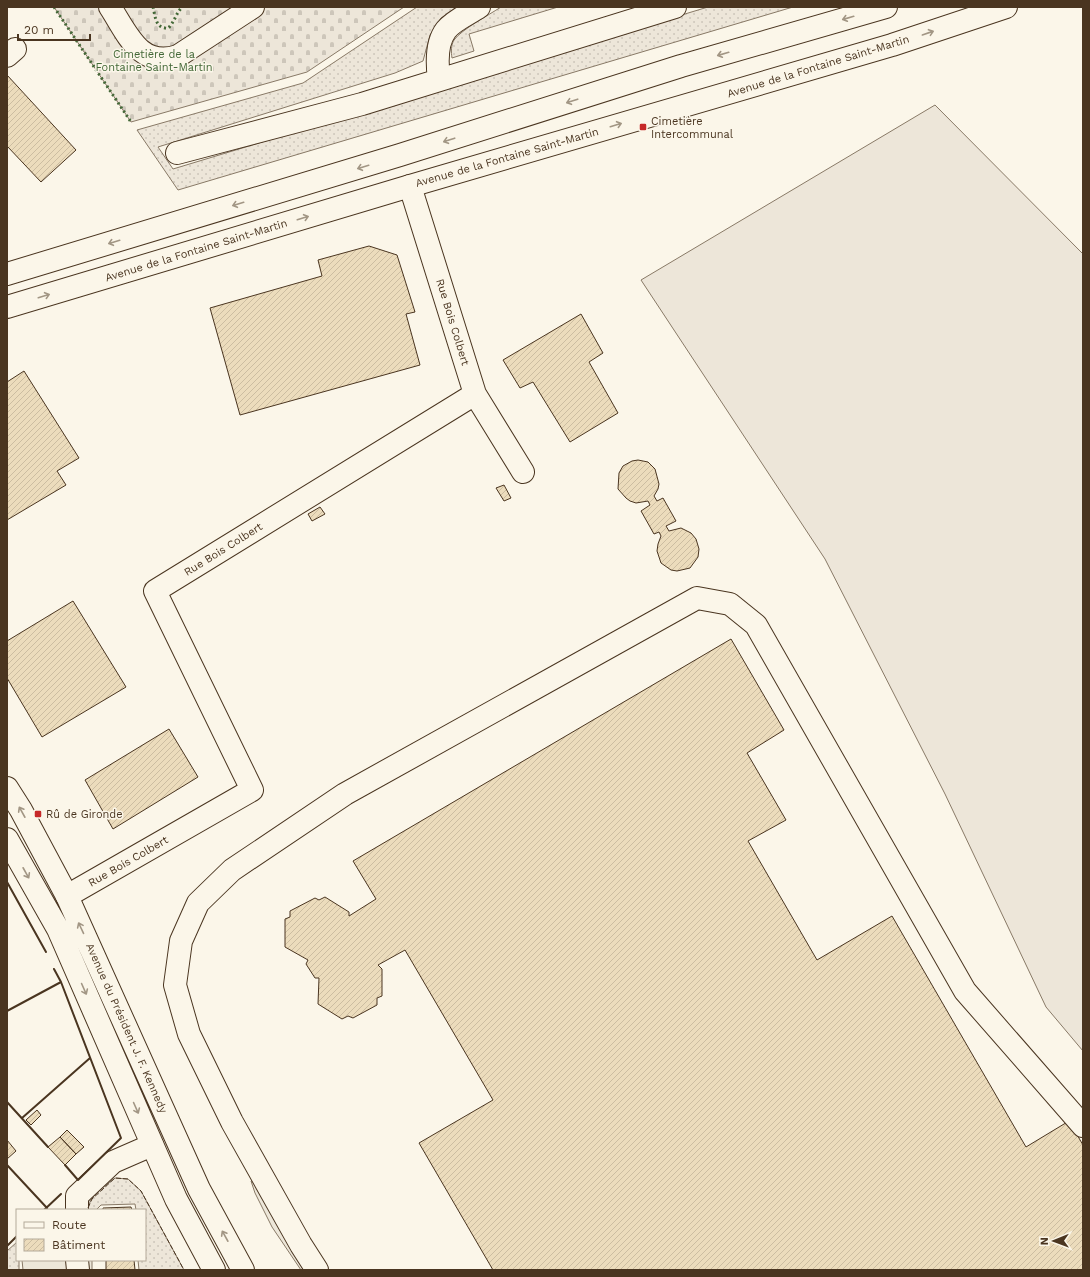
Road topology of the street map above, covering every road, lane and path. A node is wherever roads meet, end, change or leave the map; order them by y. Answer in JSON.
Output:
{"nodes":[{"id":1,"x":110,"y":7,"type":"edge"},
{"id":2,"x":253,"y":7,"type":"edge"},
{"id":3,"x":479,"y":7,"type":"edge"},
{"id":4,"x":675,"y":7,"type":"edge"},
{"id":5,"x":886,"y":7,"type":"edge"},
{"id":6,"x":1006,"y":7,"type":"edge"},
{"id":7,"x":439,"y":79,"type":"junction"},
{"id":8,"x":527,"y":115,"type":"junction"},
{"id":9,"x":537,"y":148,"type":"junction"},
{"id":10,"x":177,"y":153,"type":"dead end"},
{"id":11,"x":400,"y":155,"type":"junction"},
{"id":12,"x":410,"y":186,"type":"junction"},
{"id":13,"x":7,"y":274,"type":"edge"},
{"id":14,"x":7,"y":307,"type":"edge"},
{"id":15,"x":475,"y":394,"type":"junction"},
{"id":16,"x":523,"y":472,"type":"dead end"},
{"id":17,"x":7,"y":788,"type":"edge"},
{"id":18,"x":9,"y":850,"type":"edge"},
{"id":19,"x":66,"y":896,"type":"junction"},
{"id":20,"x":1083,"y":1126,"type":"edge"},
{"id":21,"x":152,"y":1145,"type":"junction"},
{"id":22,"x":77,"y":1209,"type":"edge"},
{"id":23,"x":214,"y":1270,"type":"edge"},
{"id":24,"x":244,"y":1270,"type":"edge"},
{"id":25,"x":317,"y":1270,"type":"edge"}],
"edges":[{"from":1,"to":2,"type":"main road"},
{"from":3,"to":7,"type":"main road"},
{"from":4,"to":7,"type":"main road"},
{"from":5,"to":8,"type":"main road","one_way":true},
{"from":9,"to":6,"type":"main road","name":"Avenue de la Fontaine Saint-Martin","one_way":true},
{"from":7,"to":10,"type":"main road"},
{"from":8,"to":9,"type":"main road"},
{"from":8,"to":11,"type":"main road","one_way":true},
{"from":9,"to":12,"type":"main road","name":"Avenue de la Fontaine Saint-Martin"},
{"from":11,"to":12,"type":"main road","name":"Rue Bois Colbert"},
{"from":11,"to":13,"type":"main road","one_way":true},
{"from":14,"to":12,"type":"main road","name":"Avenue de la Fontaine Saint-Martin","one_way":true},
{"from":12,"to":15,"type":"main road","name":"Rue Bois Colbert"},
{"from":15,"to":16,"type":"main road"},
{"from":15,"to":19,"type":"main road","name":"Rue Bois Colbert"},
{"from":19,"to":17,"type":"main road","name":"Avenue du Président J. F. Kennedy","one_way":true},
{"from":18,"to":21,"type":"main road","one_way":true},
{"from":24,"to":19,"type":"main road","name":"Avenue du Président J. F. Kennedy","one_way":true},
{"from":20,"to":25,"type":"main road"},
{"from":21,"to":22,"type":"main road"},
{"from":21,"to":23,"type":"main road"}]}
